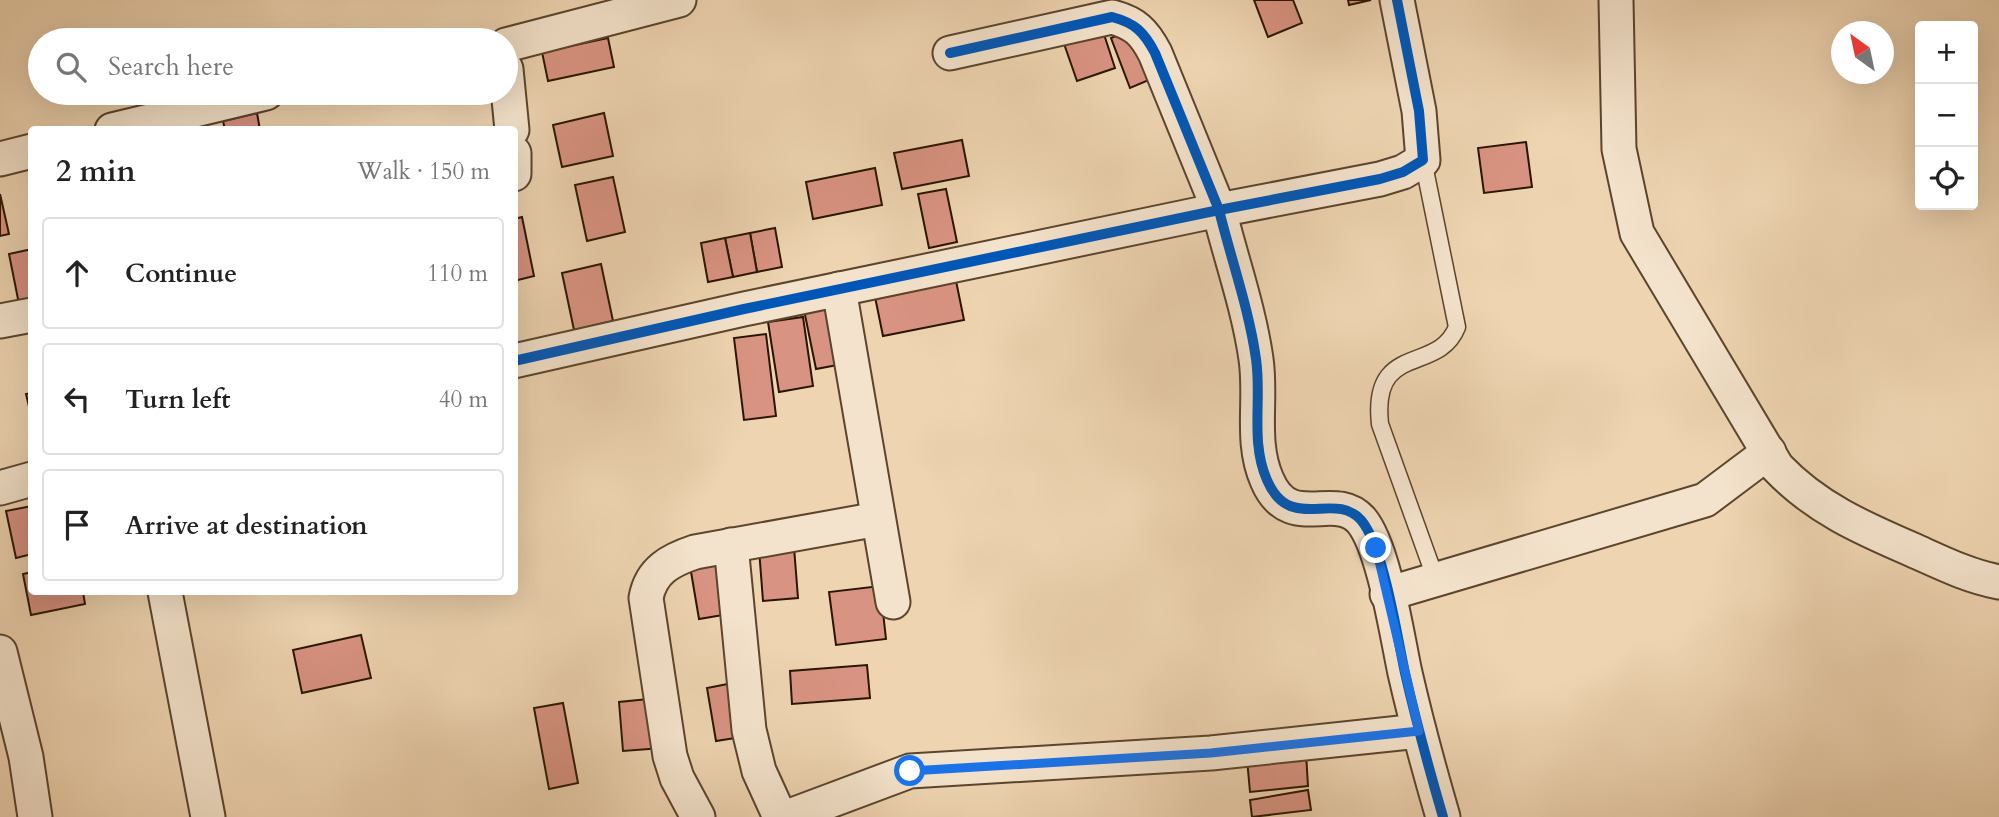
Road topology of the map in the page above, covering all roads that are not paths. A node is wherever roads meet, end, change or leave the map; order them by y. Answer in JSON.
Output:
{"nodes":[{"id":1,"x":679,"y":0,"type":"edge"},
{"id":2,"x":1397,"y":0,"type":"edge"},
{"id":3,"x":1616,"y":0,"type":"edge"},
{"id":4,"x":518,"y":42,"type":"edge"},
{"id":5,"x":950,"y":53,"type":"dead end"},
{"id":6,"x":216,"y":105,"type":"edge"},
{"id":7,"x":510,"y":105,"type":"edge"},
{"id":8,"x":129,"y":126,"type":"edge"},
{"id":9,"x":512,"y":126,"type":"edge"},
{"id":10,"x":28,"y":151,"type":"edge"},
{"id":11,"x":0,"y":159,"type":"edge"},
{"id":12,"x":1423,"y":160,"type":"junction"},
{"id":13,"x":1219,"y":210,"type":"junction"},
{"id":14,"x":839,"y":289,"type":"junction"},
{"id":15,"x":28,"y":316,"type":"edge"},
{"id":16,"x":0,"y":321,"type":"edge"},
{"id":17,"x":518,"y":360,"type":"edge"},
{"id":18,"x":1769,"y":452,"type":"junction"},
{"id":19,"x":28,"y":480,"type":"edge"},
{"id":20,"x":0,"y":488,"type":"edge"},
{"id":21,"x":878,"y":519,"type":"junction"},
{"id":22,"x":731,"y":545,"type":"junction"},
{"id":23,"x":1436,"y":580,"type":"junction"},
{"id":24,"x":1999,"y":582,"type":"edge"},
{"id":25,"x":1387,"y":594,"type":"junction"},
{"id":26,"x":166,"y":595,"type":"edge"},
{"id":27,"x":893,"y":602,"type":"dead end"},
{"id":28,"x":0,"y":652,"type":"edge"},
{"id":29,"x":1419,"y":731,"type":"junction"},
{"id":30,"x":35,"y":817,"type":"edge"},
{"id":31,"x":208,"y":817,"type":"edge"},
{"id":32,"x":698,"y":817,"type":"edge"},
{"id":33,"x":780,"y":817,"type":"edge"},
{"id":34,"x":788,"y":817,"type":"edge"},
{"id":35,"x":1443,"y":817,"type":"edge"}],
"edges":[{"from":1,"to":4,"type":"street"},
{"from":2,"to":12,"type":"street"},
{"from":3,"to":18,"type":"street"},
{"from":5,"to":13,"type":"street"},
{"from":6,"to":8,"type":"street"},
{"from":7,"to":9,"type":"street"},
{"from":10,"to":11,"type":"street"},
{"from":12,"to":13,"type":"street"},
{"from":12,"to":23,"type":"lane"},
{"from":13,"to":14,"type":"street"},
{"from":13,"to":25,"type":"street"},
{"from":14,"to":17,"type":"street"},
{"from":14,"to":21,"type":"street"},
{"from":15,"to":16,"type":"street"},
{"from":18,"to":23,"type":"street"},
{"from":18,"to":24,"type":"street"},
{"from":19,"to":20,"type":"street"},
{"from":21,"to":22,"type":"street"},
{"from":21,"to":27,"type":"street"},
{"from":22,"to":32,"type":"street"},
{"from":22,"to":33,"type":"street"},
{"from":23,"to":25,"type":"street"},
{"from":25,"to":29,"type":"street"},
{"from":26,"to":31,"type":"street"},
{"from":28,"to":30,"type":"street"},
{"from":29,"to":34,"type":"street"},
{"from":29,"to":35,"type":"street"}]}
